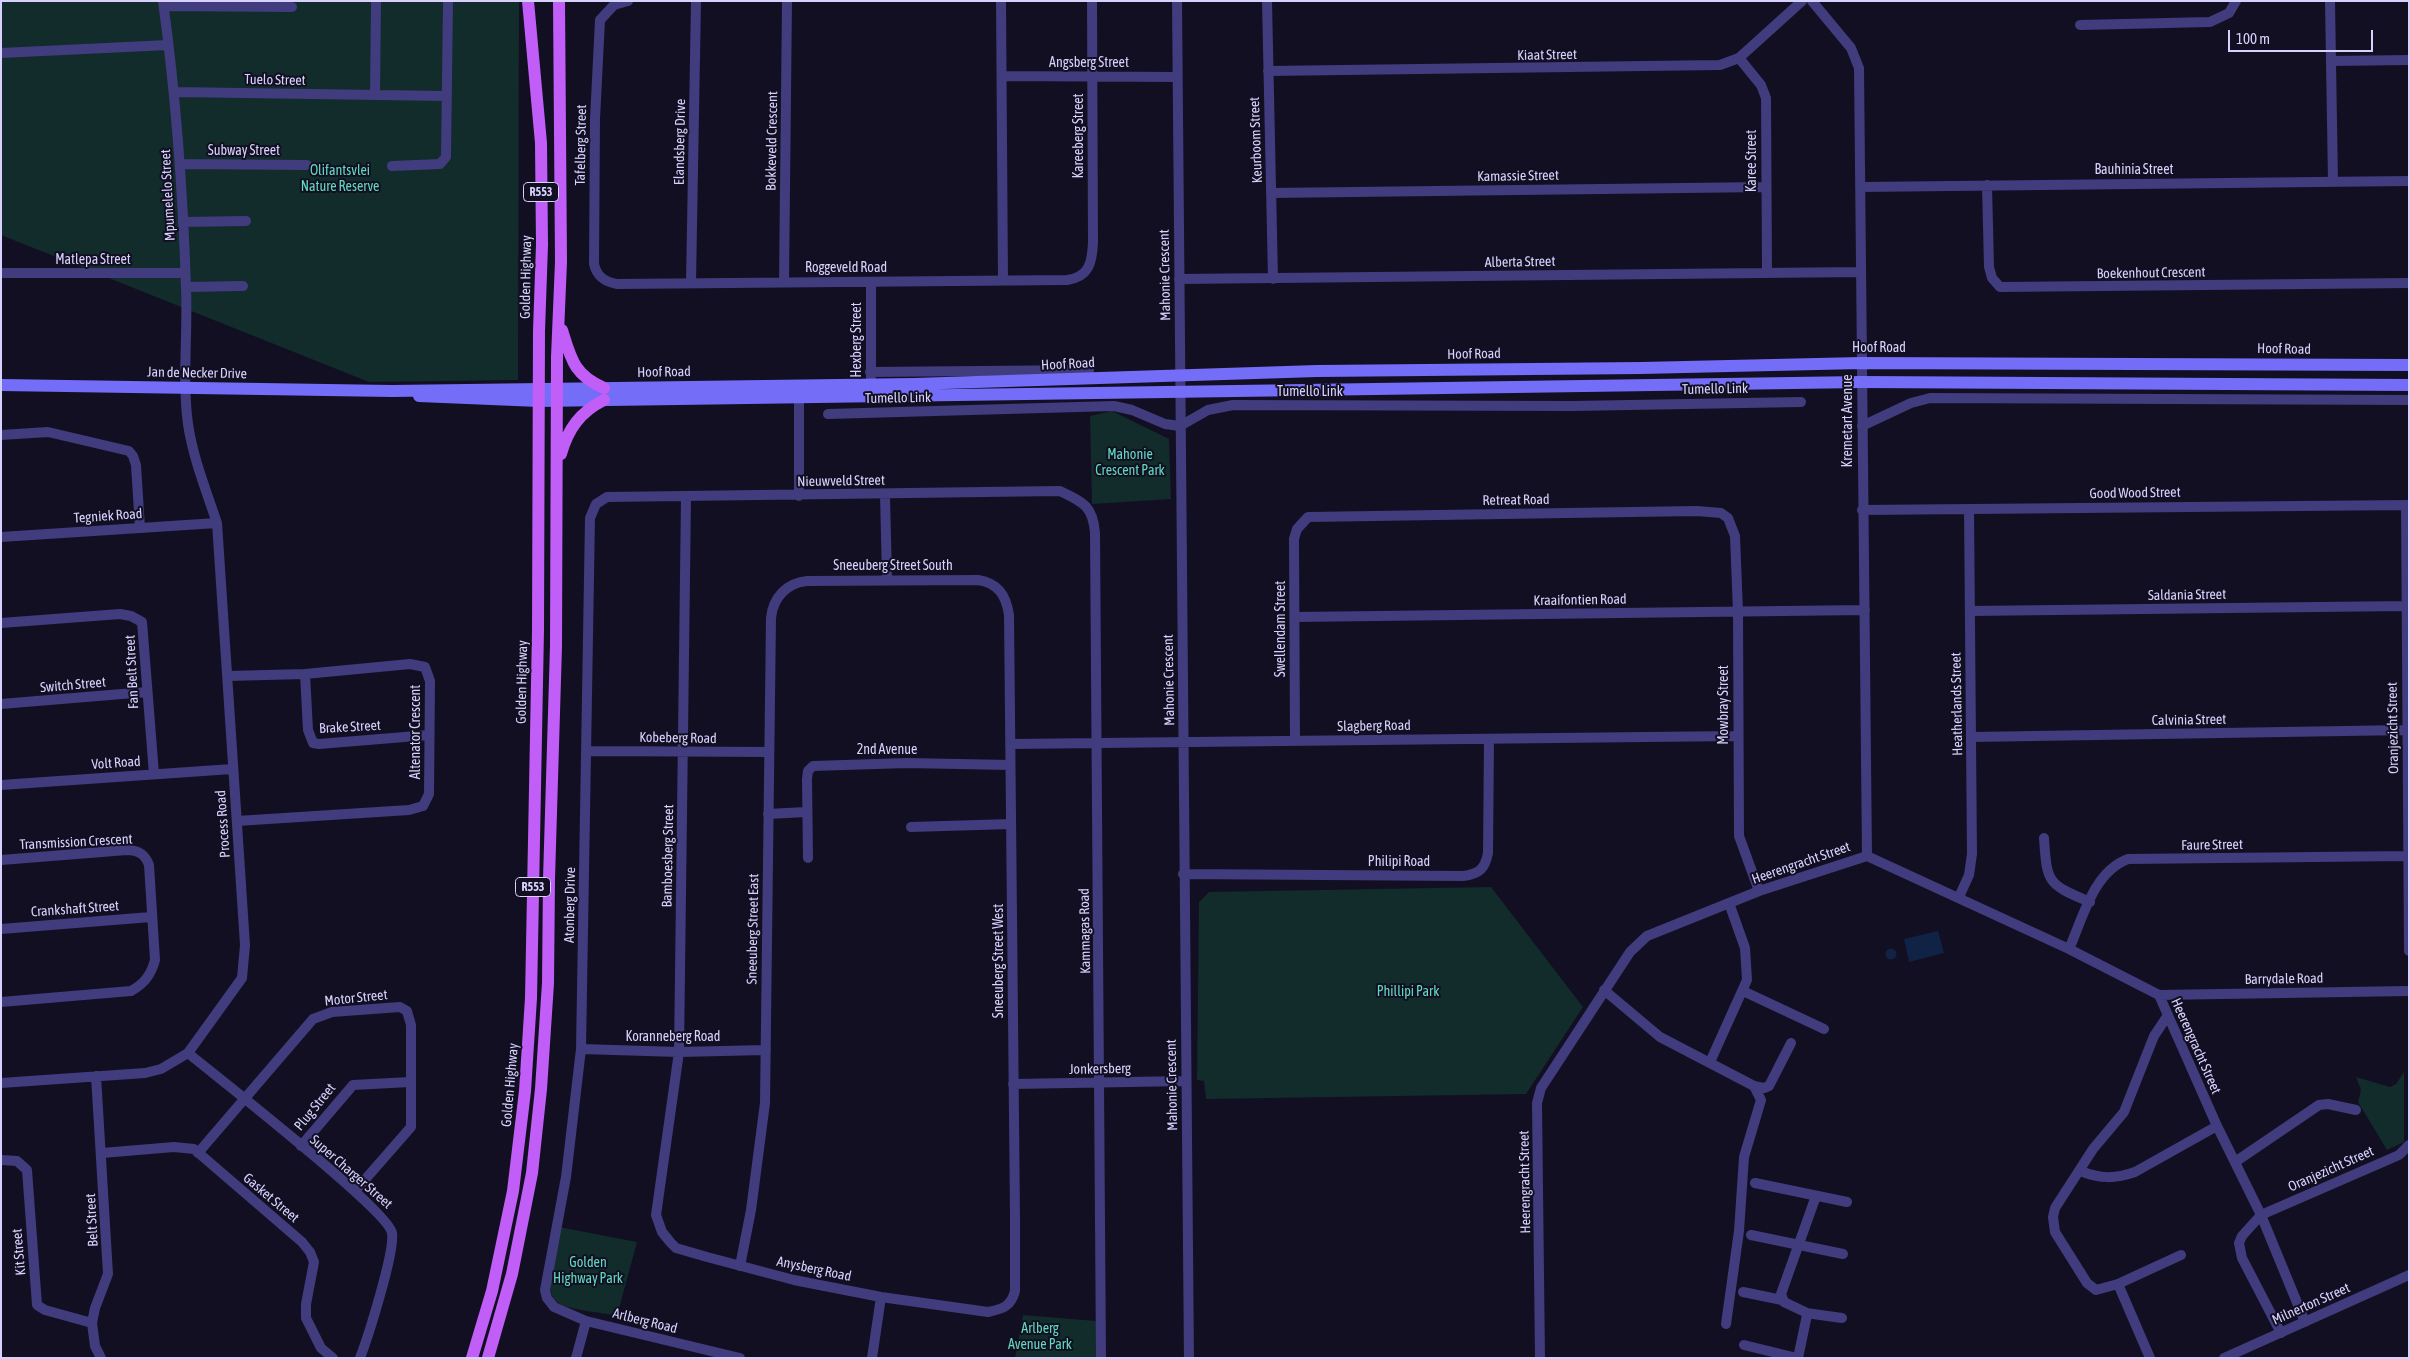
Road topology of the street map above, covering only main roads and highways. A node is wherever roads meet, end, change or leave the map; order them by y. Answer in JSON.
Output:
{"nodes":[{"id":1,"x":528,"y":1,"type":"edge"},
{"id":2,"x":559,"y":1,"type":"edge"},
{"id":3,"x":559,"y":320,"type":"junction"},
{"id":4,"x":2409,"y":366,"type":"edge"},
{"id":5,"x":871,"y":384,"type":"junction"},
{"id":6,"x":1,"y":385,"type":"edge"},
{"id":7,"x":2409,"y":385,"type":"edge"},
{"id":8,"x":604,"y":394,"type":"junction"},
{"id":9,"x":557,"y":395,"type":"junction"},
{"id":10,"x":539,"y":396,"type":"junction"},
{"id":11,"x":558,"y":465,"type":"junction"},
{"id":12,"x":472,"y":1358,"type":"edge"},
{"id":13,"x":488,"y":1358,"type":"edge"}],
"edges":[{"from":1,"to":10,"type":"main road","name":"Golden Highway","number":"R553"},
{"from":2,"to":3,"type":"main road","number":"R553"},
{"from":3,"to":8,"type":"main road"},
{"from":3,"to":9,"type":"main road","number":"R553"},
{"from":4,"to":5,"type":"main road","name":"Hoof Road"},
{"from":5,"to":7,"type":"main road","name":"Hoof Road"},
{"from":5,"to":8,"type":"main road","name":"Hoof Road"},
{"from":6,"to":10,"type":"main road","name":"Jan de Necker Drive"},
{"from":8,"to":9,"type":"main road","name":"Hoof Road"},
{"from":8,"to":11,"type":"main road"},
{"from":9,"to":10,"type":"main road","name":"Hoof Road"},
{"from":9,"to":11,"type":"main road","number":"R553"},
{"from":10,"to":12,"type":"main road","name":"Golden Highway","number":"R553"},
{"from":11,"to":13,"type":"main road","number":"R553"}]}
